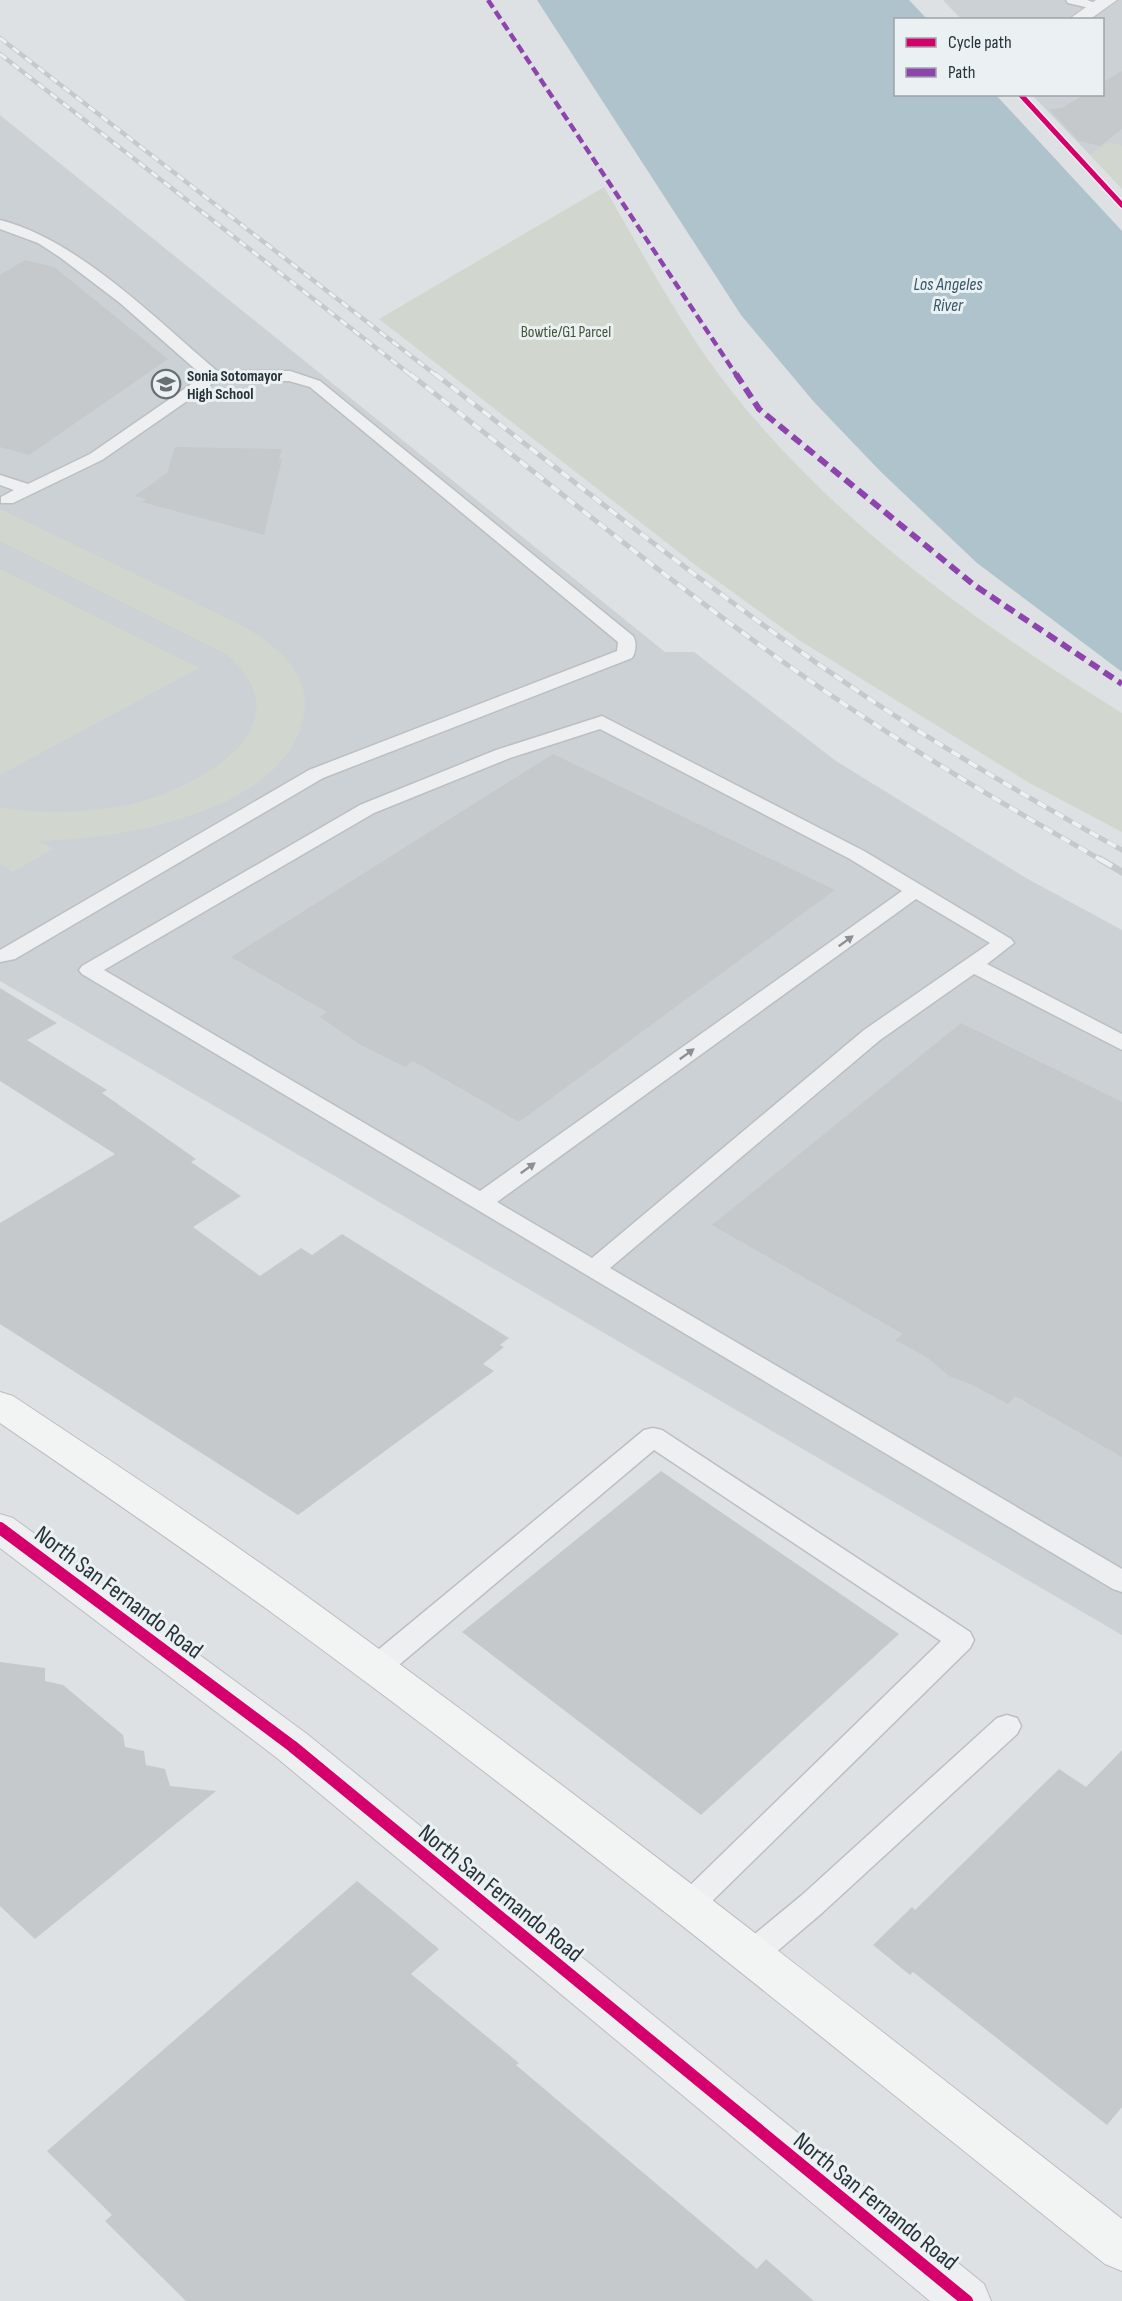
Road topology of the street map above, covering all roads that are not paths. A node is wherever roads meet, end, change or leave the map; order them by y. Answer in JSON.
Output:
{"nodes":[{"id":1,"x":1072,"y":0,"type":"edge"},
{"id":2,"x":1103,"y":3,"type":"edge"},
{"id":3,"x":1079,"y":18,"type":"edge"},
{"id":4,"x":0,"y":224,"type":"edge"},
{"id":5,"x":213,"y":376,"type":"junction"},
{"id":6,"x":0,"y":480,"type":"edge"},
{"id":7,"x":30,"y":490,"type":"junction"},
{"id":8,"x":7,"y":500,"type":"dead end"},
{"id":9,"x":916,"y":890,"type":"junction"},
{"id":10,"x":0,"y":956,"type":"edge"},
{"id":11,"x":973,"y":965,"type":"junction"},
{"id":12,"x":1122,"y":1043,"type":"edge"},
{"id":13,"x":481,"y":1202,"type":"junction"},
{"id":14,"x":594,"y":1269,"type":"junction"},
{"id":15,"x":0,"y":1405,"type":"edge"},
{"id":16,"x":0,"y":1528,"type":"edge"},
{"id":17,"x":1122,"y":1582,"type":"edge"},
{"id":18,"x":377,"y":1667,"type":"junction"},
{"id":19,"x":1007,"y":1726,"type":"dead end"},
{"id":20,"x":687,"y":1907,"type":"junction"},
{"id":21,"x":750,"y":1956,"type":"junction"},
{"id":22,"x":1122,"y":2248,"type":"edge"},
{"id":23,"x":967,"y":2301,"type":"edge"}],
"edges":[{"from":1,"to":2,"type":"lane"},
{"from":2,"to":3,"type":"street"},
{"from":4,"to":5,"type":"lane"},
{"from":5,"to":7,"type":"lane"},
{"from":5,"to":10,"type":"lane"},
{"from":6,"to":7,"type":"lane"},
{"from":7,"to":8,"type":"lane"},
{"from":9,"to":11,"type":"lane"},
{"from":13,"to":9,"type":"lane","one_way":true},
{"from":9,"to":13,"type":"lane"},
{"from":11,"to":12,"type":"lane"},
{"from":11,"to":14,"type":"lane"},
{"from":13,"to":14,"type":"lane"},
{"from":14,"to":17,"type":"lane"},
{"from":15,"to":18,"type":"main road"},
{"from":16,"to":23,"type":"street","name":"North San Fernando Road"},
{"from":18,"to":20,"type":"main road"},
{"from":18,"to":20,"type":"lane"},
{"from":19,"to":21,"type":"lane"},
{"from":20,"to":21,"type":"main road"},
{"from":21,"to":22,"type":"main road"}]}
